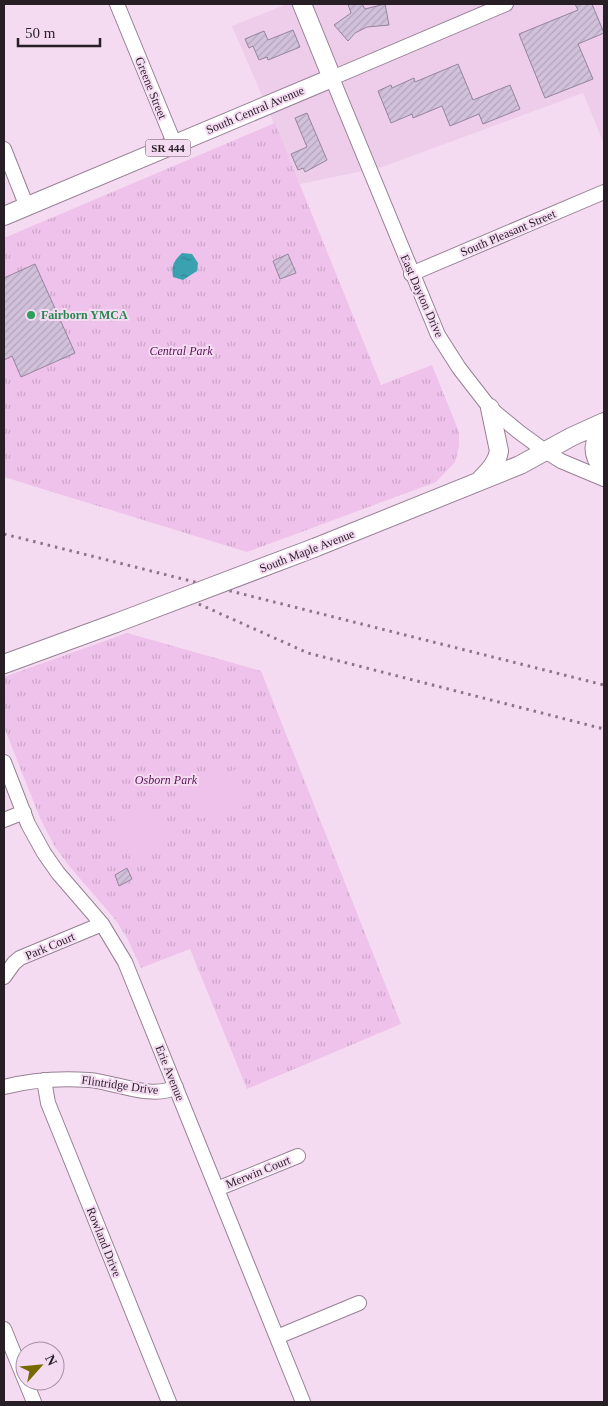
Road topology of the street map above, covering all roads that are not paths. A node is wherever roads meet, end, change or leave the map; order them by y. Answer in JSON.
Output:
{"nodes":[{"id":1,"x":117,"y":4,"type":"edge"},
{"id":2,"x":302,"y":4,"type":"edge"},
{"id":3,"x":506,"y":4,"type":"edge"},
{"id":4,"x":332,"y":78,"type":"junction"},
{"id":5,"x":174,"y":145,"type":"junction"},
{"id":6,"x":4,"y":149,"type":"edge"},
{"id":7,"x":604,"y":192,"type":"edge"},
{"id":8,"x":27,"y":207,"type":"junction"},
{"id":9,"x":4,"y":216,"type":"edge"},
{"id":10,"x":411,"y":274,"type":"junction"},
{"id":11,"x":490,"y":408,"type":"junction"},
{"id":12,"x":604,"y":423,"type":"edge"},
{"id":13,"x":545,"y":452,"type":"junction"},
{"id":14,"x":604,"y":470,"type":"edge"},
{"id":15,"x":604,"y":479,"type":"edge"},
{"id":16,"x":479,"y":481,"type":"junction"},
{"id":17,"x":4,"y":664,"type":"edge"},
{"id":18,"x":4,"y":762,"type":"edge"},
{"id":19,"x":24,"y":812,"type":"junction"},
{"id":20,"x":4,"y":820,"type":"edge"},
{"id":21,"x":102,"y":924,"type":"junction"},
{"id":22,"x":4,"y":977,"type":"edge"},
{"id":23,"x":44,"y":1080,"type":"junction"},
{"id":24,"x":176,"y":1086,"type":"junction"},
{"id":25,"x":4,"y":1087,"type":"edge"},
{"id":26,"x":298,"y":1156,"type":"dead end"},
{"id":27,"x":217,"y":1189,"type":"junction"},
{"id":28,"x":359,"y":1303,"type":"dead end"},
{"id":29,"x":4,"y":1328,"type":"edge"},
{"id":30,"x":277,"y":1337,"type":"junction"},
{"id":31,"x":34,"y":1402,"type":"edge"},
{"id":32,"x":169,"y":1402,"type":"edge"},
{"id":33,"x":303,"y":1402,"type":"edge"}],
"edges":[{"from":1,"to":5,"type":"street","name":"Greene Street"},
{"from":2,"to":4,"type":"main road"},
{"from":3,"to":4,"type":"street","name":"South Central Avenue"},
{"from":4,"to":5,"type":"main road","name":"South Central Avenue","number":"SR 444"},
{"from":4,"to":10,"type":"street","name":"East Dayton Drive"},
{"from":5,"to":8,"type":"main road","name":"South Central Avenue","number":"SR 444"},
{"from":6,"to":8,"type":"street"},
{"from":7,"to":10,"type":"street","name":"South Pleasant Street"},
{"from":8,"to":9,"type":"main road","name":"South Central Avenue","number":"SR 444"},
{"from":10,"to":11,"type":"street","name":"East Dayton Drive"},
{"from":11,"to":13,"type":"street","name":"East Dayton Drive"},
{"from":11,"to":16,"type":"main road"},
{"from":12,"to":13,"type":"main road","name":"South Maple Avenue"},
{"from":12,"to":14,"type":"main road"},
{"from":13,"to":15,"type":"street","name":"East Dayton Drive"},
{"from":13,"to":16,"type":"main road","name":"South Maple Avenue"},
{"from":16,"to":17,"type":"main road","name":"South Maple Avenue","bridge":true},
{"from":18,"to":19,"type":"street","name":"Erie Avenue"},
{"from":19,"to":20,"type":"street"},
{"from":19,"to":21,"type":"street","name":"Erie Avenue"},
{"from":21,"to":22,"type":"street","name":"Park Court"},
{"from":21,"to":24,"type":"street","name":"Erie Avenue"},
{"from":23,"to":24,"type":"street","name":"Flintridge Drive"},
{"from":23,"to":25,"type":"street","name":"Flintridge Drive"},
{"from":23,"to":32,"type":"street","name":"Rowland Drive"},
{"from":24,"to":27,"type":"street","name":"Erie Avenue"},
{"from":26,"to":27,"type":"street","name":"Merwin Court"},
{"from":27,"to":30,"type":"street","name":"Erie Avenue"},
{"from":28,"to":30,"type":"street"},
{"from":29,"to":31,"type":"street"},
{"from":30,"to":33,"type":"street","name":"Erie Avenue"}]}
